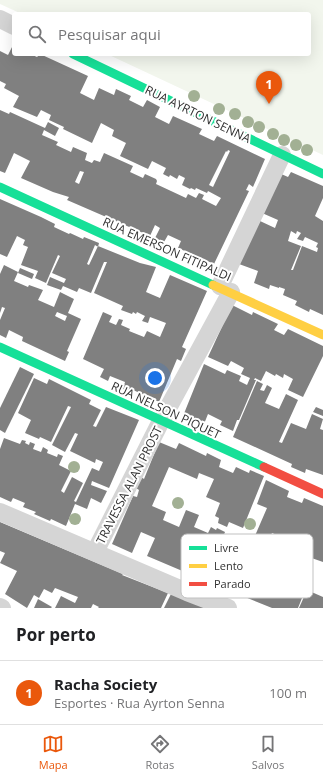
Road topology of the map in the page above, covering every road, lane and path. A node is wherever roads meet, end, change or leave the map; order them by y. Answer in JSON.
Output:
{"nodes":[{"id":1,"x":0,"y":19,"type":"edge"},
{"id":2,"x":12,"y":25,"type":"edge"},
{"id":3,"x":77,"y":56,"type":"edge"},
{"id":4,"x":282,"y":155,"type":"junction"},
{"id":5,"x":323,"y":174,"type":"edge"},
{"id":6,"x":0,"y":187,"type":"edge"},
{"id":7,"x":225,"y":289,"type":"junction"},
{"id":8,"x":323,"y":335,"type":"edge"},
{"id":9,"x":0,"y":347,"type":"edge"},
{"id":10,"x":161,"y":421,"type":"junction"},
{"id":11,"x":323,"y":494,"type":"edge"},
{"id":12,"x":0,"y":512,"type":"edge"},
{"id":13,"x":95,"y":552,"type":"junction"},
{"id":14,"x":181,"y":589,"type":"edge"},
{"id":15,"x":202,"y":598,"type":"edge"},
{"id":16,"x":228,"y":608,"type":"edge"}],
"edges":[{"from":1,"to":2,"type":"street"},
{"from":3,"to":4,"type":"street","name":"RUA AYRTON SENNA"},
{"from":4,"to":5,"type":"street","name":"RUA AYRTON SENNA"},
{"from":4,"to":7,"type":"street","name":"TRAVESSA ALAN PROST"},
{"from":6,"to":7,"type":"street","name":"RUA EMERSON FITIPALDI"},
{"from":7,"to":8,"type":"street","name":"RUA EMERSON FITIPALDI"},
{"from":7,"to":10,"type":"street","name":"TRAVESSA ALAN PROST"},
{"from":9,"to":10,"type":"street","name":"RUA NELSON PIQUET"},
{"from":10,"to":11,"type":"street","name":"RUA NELSON PIQUET"},
{"from":10,"to":13,"type":"street","name":"TRAVESSA ALAN PROST"},
{"from":12,"to":13,"type":"street"},
{"from":13,"to":14,"type":"street"},
{"from":15,"to":16,"type":"street"}]}
